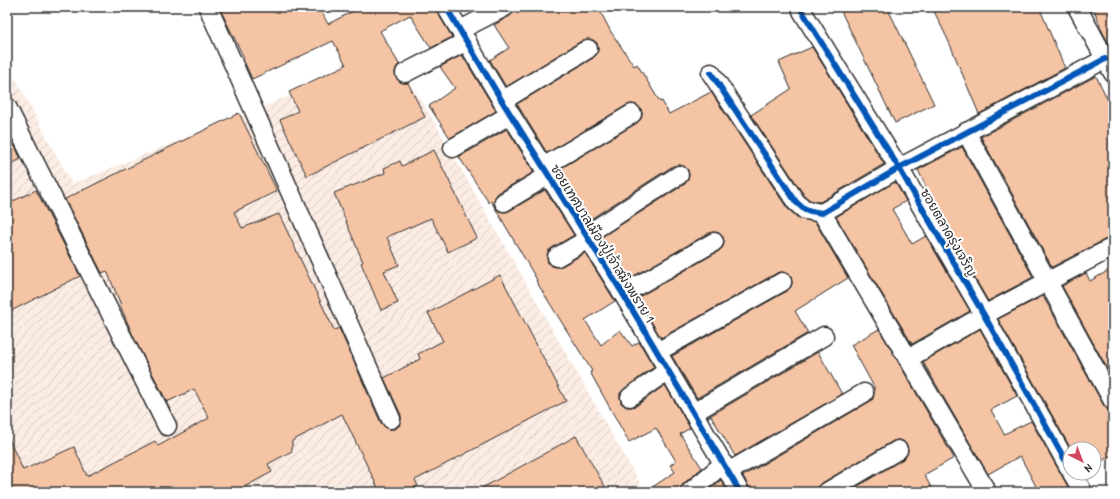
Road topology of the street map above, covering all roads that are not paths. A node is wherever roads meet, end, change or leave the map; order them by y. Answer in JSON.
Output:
{"nodes":[{"id":1,"x":208,"y":7,"type":"edge"},
{"id":2,"x":446,"y":7,"type":"edge"},
{"id":3,"x":505,"y":7,"type":"edge"},
{"id":4,"x":1077,"y":7,"type":"edge"},
{"id":5,"x":802,"y":11,"type":"dead end"},
{"id":6,"x":463,"y":35,"type":"junction"},
{"id":7,"x":588,"y":49,"type":"dead end"},
{"id":8,"x":1109,"y":66,"type":"edge"},
{"id":9,"x":405,"y":73,"type":"dead end"},
{"id":10,"x":711,"y":73,"type":"dead end"},
{"id":11,"x":7,"y":107,"type":"edge"},
{"id":12,"x":506,"y":108,"type":"junction"},
{"id":13,"x":632,"y":114,"type":"dead end"},
{"id":14,"x":966,"y":132,"type":"junction"},
{"id":15,"x":453,"y":148,"type":"dead end"},
{"id":16,"x":899,"y":168,"type":"junction"},
{"id":17,"x":546,"y":171,"type":"junction"},
{"id":18,"x":679,"y":175,"type":"dead end"},
{"id":19,"x":504,"y":202,"type":"dead end"},
{"id":20,"x":822,"y":213,"type":"junction"},
{"id":21,"x":587,"y":237,"type":"junction"},
{"id":22,"x":714,"y":242,"type":"dead end"},
{"id":23,"x":1113,"y":247,"type":"edge"},
{"id":24,"x":557,"y":257,"type":"dead end"},
{"id":25,"x":782,"y":282,"type":"dead end"},
{"id":26,"x":1047,"y":282,"type":"junction"},
{"id":27,"x":623,"y":294,"type":"junction"},
{"id":28,"x":984,"y":316,"type":"junction"},
{"id":29,"x":824,"y":336,"type":"dead end"},
{"id":30,"x":657,"y":352,"type":"junction"},
{"id":31,"x":909,"y":358,"type":"junction"},
{"id":32,"x":668,"y":371,"type":"junction"},
{"id":33,"x":864,"y":392,"type":"dead end"},
{"id":34,"x":630,"y":397,"type":"dead end"},
{"id":35,"x":1113,"y":401,"type":"edge"},
{"id":36,"x":693,"y":414,"type":"junction"},
{"id":37,"x":392,"y":418,"type":"dead end"},
{"id":38,"x":167,"y":426,"type":"dead end"},
{"id":39,"x":898,"y":450,"type":"dead end"},
{"id":40,"x":1062,"y":454,"type":"edge"},
{"id":41,"x":725,"y":468,"type":"junction"},
{"id":42,"x":1077,"y":481,"type":"edge"},
{"id":43,"x":690,"y":492,"type":"edge"},
{"id":44,"x":740,"y":492,"type":"edge"},
{"id":45,"x":827,"y":492,"type":"edge"},
{"id":46,"x":987,"y":492,"type":"edge"},
{"id":47,"x":1083,"y":492,"type":"edge"}],
"edges":[{"from":1,"to":37,"type":"street"},
{"from":2,"to":6,"type":"street","name":"ซอยเทศบาลเมืองปู่เจ้าสมิงพราย 1"},
{"from":3,"to":6,"type":"street"},
{"from":4,"to":8,"type":"street"},
{"from":5,"to":16,"type":"street","name":"ซอยตลาดรุ่งเจริญ"},
{"from":6,"to":9,"type":"street"},
{"from":6,"to":12,"type":"street","name":"ซอยเทศบาลเมืองปู่เจ้าสมิงพราย 1"},
{"from":7,"to":12,"type":"street"},
{"from":8,"to":14,"type":"street"},
{"from":10,"to":20,"type":"street"},
{"from":11,"to":38,"type":"street"},
{"from":12,"to":15,"type":"street"},
{"from":12,"to":17,"type":"street","name":"ซอยเทศบาลเมืองปู่เจ้าสมิงพราย 1"},
{"from":13,"to":17,"type":"street"},
{"from":14,"to":16,"type":"street"},
{"from":14,"to":26,"type":"street"},
{"from":16,"to":20,"type":"street"},
{"from":16,"to":28,"type":"street","name":"ซอยตลาดรุ่งเจริญ"},
{"from":17,"to":19,"type":"street"},
{"from":17,"to":21,"type":"street","name":"ซอยเทศบาลเมืองปู่เจ้าสมิงพราย 1"},
{"from":18,"to":21,"type":"street"},
{"from":20,"to":31,"type":"street"},
{"from":21,"to":24,"type":"street"},
{"from":21,"to":27,"type":"street","name":"ซอยเทศบาลเมืองปู่เจ้าสมิงพราย 1"},
{"from":22,"to":27,"type":"street"},
{"from":23,"to":26,"type":"street"},
{"from":25,"to":30,"type":"street"},
{"from":26,"to":28,"type":"street"},
{"from":26,"to":35,"type":"street"},
{"from":27,"to":30,"type":"street","name":"ซอยเทศบาลเมืองปู่เจ้าสมิงพราย 1"},
{"from":28,"to":31,"type":"street"},
{"from":28,"to":40,"type":"street","name":"ซอยตลาดรุ่งเจริญ"},
{"from":29,"to":36,"type":"street"},
{"from":30,"to":32,"type":"street","name":"ซอยเทศบาลเมืองปู่เจ้าสมิงพราย 1"},
{"from":31,"to":46,"type":"street"},
{"from":32,"to":34,"type":"street"},
{"from":32,"to":36,"type":"street","name":"ซอยเทศบาลเมืองปู่เจ้าสมิงพราย 1"},
{"from":33,"to":41,"type":"street"},
{"from":36,"to":41,"type":"street","name":"ซอยเทศบาลเมืองปู่เจ้าสมิงพราย 1"},
{"from":39,"to":45,"type":"street"},
{"from":41,"to":43,"type":"street"},
{"from":41,"to":44,"type":"street","name":"ซอยเทศบาลเมืองปู่เจ้าสมิงพราย 1"},
{"from":42,"to":47,"type":"street"}]}
